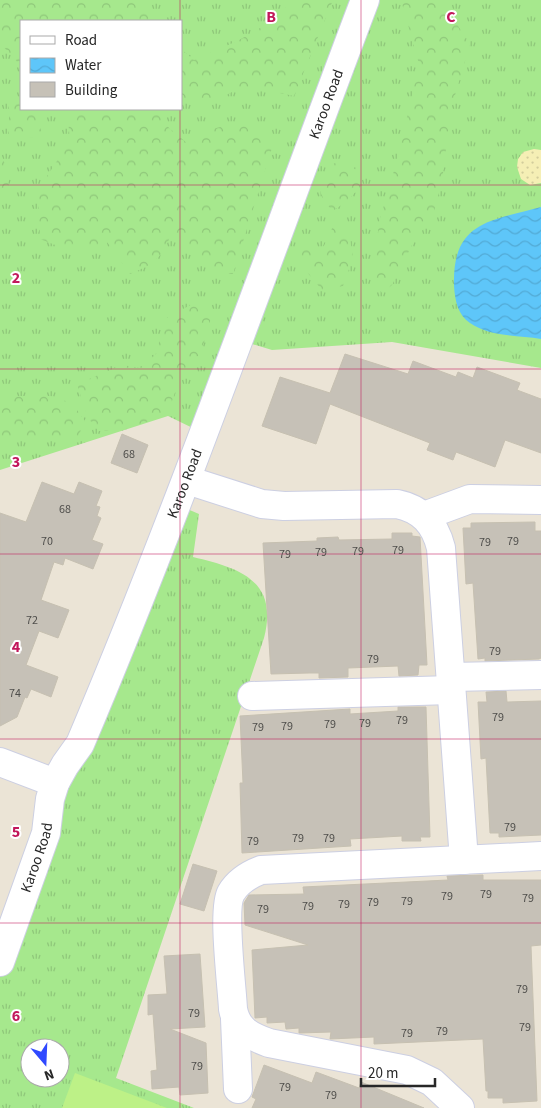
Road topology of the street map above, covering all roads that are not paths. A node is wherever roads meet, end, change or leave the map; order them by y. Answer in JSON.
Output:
{"nodes":[{"id":1,"x":365,"y":0,"type":"edge"},
{"id":2,"x":187,"y":480,"type":"junction"},
{"id":3,"x":541,"y":500,"type":"edge"},
{"id":4,"x":424,"y":516,"type":"junction"},
{"id":5,"x":541,"y":675,"type":"edge"},
{"id":6,"x":451,"y":684,"type":"junction"},
{"id":7,"x":252,"y":696,"type":"dead end"},
{"id":8,"x":0,"y":762,"type":"edge"},
{"id":9,"x":55,"y":783,"type":"junction"},
{"id":10,"x":541,"y":856,"type":"edge"},
{"id":11,"x":464,"y":860,"type":"junction"},
{"id":12,"x":0,"y":962,"type":"edge"},
{"id":13,"x":235,"y":1018,"type":"junction"},
{"id":14,"x":238,"y":1089,"type":"dead end"},
{"id":15,"x":460,"y":1108,"type":"edge"}],
"edges":[{"from":1,"to":2,"type":"street","name":"Karoo Road"},
{"from":2,"to":4,"type":"street"},
{"from":2,"to":9,"type":"street","name":"Karoo Road"},
{"from":3,"to":4,"type":"street"},
{"from":4,"to":6,"type":"street"},
{"from":5,"to":6,"type":"street"},
{"from":6,"to":7,"type":"street"},
{"from":6,"to":11,"type":"street"},
{"from":8,"to":9,"type":"street"},
{"from":9,"to":12,"type":"street","name":"Karoo Road"},
{"from":10,"to":11,"type":"street"},
{"from":11,"to":13,"type":"street"},
{"from":13,"to":14,"type":"street"},
{"from":13,"to":15,"type":"street"}]}
